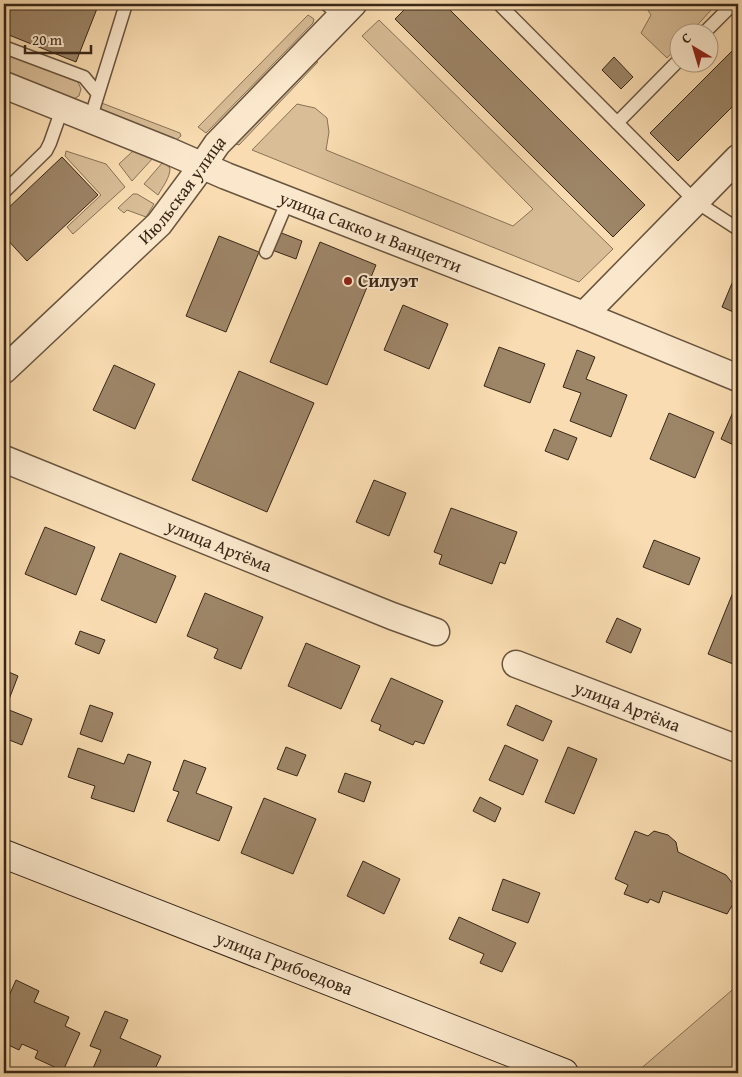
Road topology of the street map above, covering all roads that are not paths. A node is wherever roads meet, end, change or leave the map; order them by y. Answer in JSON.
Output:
{"nodes":[{"id":1,"x":126,"y":4,"type":"edge"},
{"id":2,"x":500,"y":4,"type":"edge"},
{"id":3,"x":733,"y":4,"type":"edge"},
{"id":4,"x":340,"y":8,"type":"edge"},
{"id":5,"x":715,"y":22,"type":"edge"},
{"id":6,"x":4,"y":46,"type":"edge"},
{"id":7,"x":670,"y":69,"type":"edge"},
{"id":8,"x":4,"y":85,"type":"edge"},
{"id":9,"x":98,"y":94,"type":"junction"},
{"id":10,"x":62,"y":109,"type":"junction"},
{"id":11,"x":90,"y":120,"type":"junction"},
{"id":12,"x":617,"y":123,"type":"junction"},
{"id":13,"x":738,"y":158,"type":"edge"},
{"id":14,"x":202,"y":166,"type":"junction"},
{"id":15,"x":4,"y":192,"type":"edge"},
{"id":16,"x":288,"y":200,"type":"junction"},
{"id":17,"x":695,"y":201,"type":"junction"},
{"id":18,"x":738,"y":229,"type":"edge"},
{"id":19,"x":266,"y":252,"type":"dead end"},
{"id":20,"x":584,"y":316,"type":"junction"},
{"id":21,"x":4,"y":370,"type":"edge"},
{"id":22,"x":738,"y":378,"type":"edge"},
{"id":23,"x":4,"y":459,"type":"edge"},
{"id":24,"x":436,"y":632,"type":"dead end"},
{"id":25,"x":516,"y":664,"type":"dead end"},
{"id":26,"x":738,"y":750,"type":"edge"},
{"id":27,"x":4,"y":854,"type":"edge"},
{"id":28,"x":564,"y":1073,"type":"edge"}],
"edges":[{"from":1,"to":9,"type":"lane"},
{"from":2,"to":12,"type":"lane"},
{"from":3,"to":5,"type":"lane"},
{"from":4,"to":14,"type":"street","name":"Июльская улица"},
{"from":6,"to":9,"type":"lane"},
{"from":7,"to":12,"type":"lane"},
{"from":8,"to":10,"type":"street","name":"улица Сакко и Ванцетти"},
{"from":9,"to":11,"type":"lane"},
{"from":10,"to":11,"type":"street","name":"улица Сакко и Ванцетти"},
{"from":10,"to":15,"type":"lane"},
{"from":11,"to":14,"type":"street","name":"улица Сакко и Ванцетти"},
{"from":12,"to":17,"type":"lane"},
{"from":13,"to":17,"type":"street"},
{"from":14,"to":16,"type":"street","name":"улица Сакко и Ванцетти"},
{"from":14,"to":21,"type":"street","name":"Июльская улица"},
{"from":16,"to":19,"type":"lane"},
{"from":16,"to":20,"type":"street","name":"улица Сакко и Ванцетти"},
{"from":17,"to":18,"type":"lane"},
{"from":17,"to":20,"type":"street"},
{"from":20,"to":22,"type":"street","name":"улица Сакко и Ванцетти"},
{"from":23,"to":24,"type":"street","name":"улица Артёма"},
{"from":25,"to":26,"type":"street","name":"улица Артёма"},
{"from":27,"to":28,"type":"street","name":"улица Грибоедова"}]}
